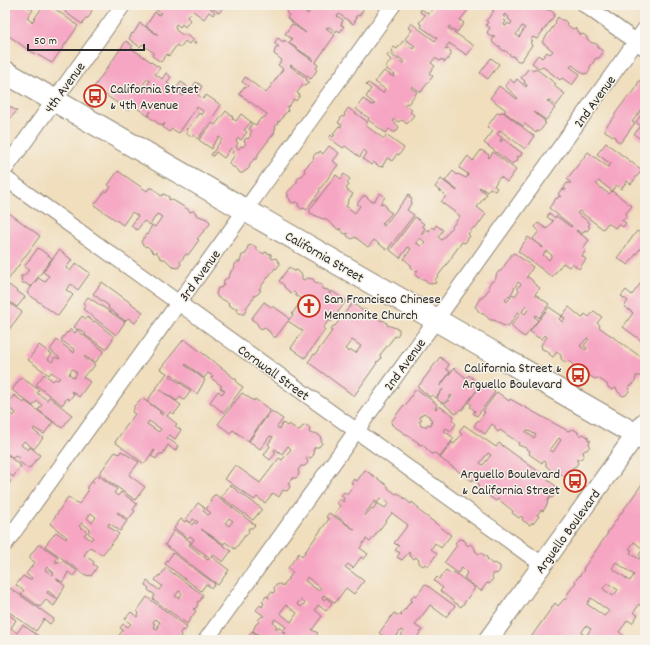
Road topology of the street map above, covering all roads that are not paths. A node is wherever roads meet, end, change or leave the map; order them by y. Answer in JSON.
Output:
{"nodes":[{"id":1,"x":123,"y":5,"type":"edge"},
{"id":2,"x":393,"y":5,"type":"edge"},
{"id":3,"x":585,"y":5,"type":"edge"},
{"id":4,"x":645,"y":29,"type":"edge"},
{"id":5,"x":640,"y":45,"type":"edge"},
{"id":6,"x":5,"y":72,"type":"edge"},
{"id":7,"x":55,"y":100,"type":"junction"},
{"id":8,"x":5,"y":169,"type":"edge"},
{"id":9,"x":5,"y":178,"type":"edge"},
{"id":10,"x":246,"y":210,"type":"junction"},
{"id":11,"x":179,"y":303,"type":"junction"},
{"id":12,"x":436,"y":320,"type":"junction"},
{"id":13,"x":356,"y":431,"type":"junction"},
{"id":14,"x":642,"y":432,"type":"edge"},
{"id":15,"x":5,"y":544,"type":"edge"},
{"id":16,"x":542,"y":565,"type":"junction"},
{"id":17,"x":206,"y":640,"type":"edge"},
{"id":18,"x":488,"y":640,"type":"edge"}],
"edges":[{"from":1,"to":7,"type":"street","name":"4th Avenue"},
{"from":2,"to":10,"type":"street","name":"3rd Avenue"},
{"from":3,"to":5,"type":"street"},
{"from":4,"to":5,"type":"street","name":"2nd Avenue"},
{"from":5,"to":12,"type":"street","name":"2nd Avenue"},
{"from":6,"to":7,"type":"main road","name":"California Street"},
{"from":7,"to":8,"type":"street","name":"4th Avenue"},
{"from":7,"to":10,"type":"main road","name":"California Street"},
{"from":9,"to":11,"type":"street","name":"Cornwall Street"},
{"from":10,"to":11,"type":"street","name":"3rd Avenue"},
{"from":10,"to":12,"type":"main road","name":"California Street"},
{"from":11,"to":13,"type":"street","name":"Cornwall Street"},
{"from":11,"to":15,"type":"street","name":"3rd Avenue"},
{"from":12,"to":13,"type":"street","name":"2nd Avenue"},
{"from":12,"to":14,"type":"main road","name":"California Street"},
{"from":13,"to":16,"type":"street","name":"Cornwall Street"},
{"from":13,"to":17,"type":"street","name":"2nd Avenue"},
{"from":14,"to":16,"type":"street","name":"Arguello Boulevard"},
{"from":16,"to":18,"type":"street","name":"Arguello Boulevard"}]}
